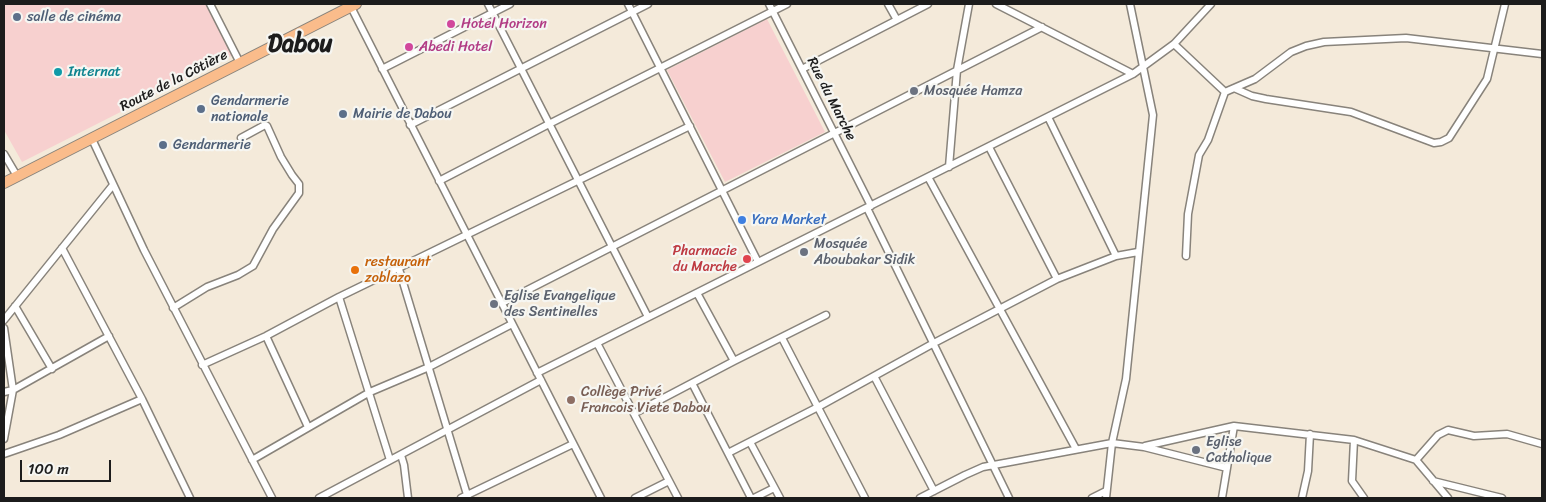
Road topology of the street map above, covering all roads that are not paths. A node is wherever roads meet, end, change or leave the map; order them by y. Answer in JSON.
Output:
{"nodes":[{"id":1,"x":210,"y":4,"type":"edge"},
{"id":2,"x":488,"y":4,"type":"edge"},
{"id":3,"x":510,"y":4,"type":"edge"},
{"id":4,"x":628,"y":4,"type":"edge"},
{"id":5,"x":648,"y":4,"type":"edge"},
{"id":6,"x":769,"y":4,"type":"edge"},
{"id":7,"x":787,"y":4,"type":"edge"},
{"id":8,"x":888,"y":4,"type":"edge"},
{"id":9,"x":928,"y":4,"type":"edge"},
{"id":10,"x":969,"y":4,"type":"edge"},
{"id":11,"x":996,"y":4,"type":"edge"},
{"id":12,"x":1130,"y":4,"type":"edge"},
{"id":13,"x":1211,"y":4,"type":"edge"},
{"id":14,"x":1505,"y":4,"type":"edge"},
{"id":15,"x":352,"y":5,"type":"edge"},
{"id":16,"x":773,"y":11,"type":"junction"},
{"id":17,"x":632,"y":12,"type":"junction"},
{"id":18,"x":492,"y":13,"type":"junction"},
{"id":19,"x":897,"y":20,"type":"junction"},
{"id":20,"x":1042,"y":27,"type":"junction"},
{"id":21,"x":1174,"y":44,"type":"junction"},
{"id":22,"x":1495,"y":47,"type":"junction"},
{"id":23,"x":1542,"y":54,"type":"edge"},
{"id":24,"x":240,"y":63,"type":"junction"},
{"id":25,"x":1144,"y":66,"type":"junction"},
{"id":26,"x":660,"y":68,"type":"junction"},
{"id":27,"x":382,"y":69,"type":"junction"},
{"id":28,"x":521,"y":69,"type":"junction"},
{"id":29,"x":802,"y":69,"type":"junction"},
{"id":30,"x":957,"y":70,"type":"junction"},
{"id":31,"x":1133,"y":74,"type":"junction"},
{"id":32,"x":1234,"y":88,"type":"junction"},
{"id":33,"x":1224,"y":92,"type":"junction"},
{"id":34,"x":1048,"y":117,"type":"junction"},
{"id":35,"x":410,"y":124,"type":"junction"},
{"id":36,"x":549,"y":124,"type":"junction"},
{"id":37,"x":690,"y":126,"type":"junction"},
{"id":38,"x":834,"y":133,"type":"junction"},
{"id":39,"x":241,"y":138,"type":"dead end"},
{"id":40,"x":92,"y":139,"type":"junction"},
{"id":41,"x":989,"y":147,"type":"junction"},
{"id":42,"x":4,"y":154,"type":"edge"},
{"id":43,"x":949,"y":167,"type":"junction"},
{"id":44,"x":17,"y":176,"type":"junction"},
{"id":45,"x":928,"y":177,"type":"junction"},
{"id":46,"x":578,"y":181,"type":"junction"},
{"id":47,"x":440,"y":182,"type":"junction"},
{"id":48,"x":4,"y":183,"type":"edge"},
{"id":49,"x":113,"y":185,"type":"junction"},
{"id":50,"x":722,"y":191,"type":"junction"},
{"id":51,"x":869,"y":207,"type":"junction"},
{"id":52,"x":467,"y":236,"type":"junction"},
{"id":53,"x":612,"y":247,"type":"junction"},
{"id":54,"x":62,"y":248,"type":"junction"},
{"id":55,"x":1138,"y":252,"type":"junction"},
{"id":56,"x":1116,"y":256,"type":"junction"},
{"id":57,"x":1186,"y":256,"type":"dead end"},
{"id":58,"x":758,"y":262,"type":"junction"},
{"id":59,"x":398,"y":269,"type":"junction"},
{"id":60,"x":1057,"y":280,"type":"junction"},
{"id":61,"x":697,"y":293,"type":"junction"},
{"id":62,"x":339,"y":297,"type":"junction"},
{"id":63,"x":502,"y":303,"type":"junction"},
{"id":64,"x":15,"y":306,"type":"junction"},
{"id":65,"x":173,"y":308,"type":"junction"},
{"id":66,"x":999,"y":310,"type":"junction"},
{"id":67,"x":826,"y":316,"type":"dead end"},
{"id":68,"x":648,"y":317,"type":"junction"},
{"id":69,"x":4,"y":320,"type":"edge"},
{"id":70,"x":512,"y":324,"type":"junction"},
{"id":71,"x":4,"y":328,"type":"edge"},
{"id":72,"x":109,"y":336,"type":"junction"},
{"id":73,"x":266,"y":336,"type":"junction"},
{"id":74,"x":782,"y":338,"type":"junction"},
{"id":75,"x":597,"y":343,"type":"junction"},
{"id":76,"x":934,"y":343,"type":"junction"},
{"id":77,"x":734,"y":361,"type":"junction"},
{"id":78,"x":202,"y":365,"type":"junction"},
{"id":79,"x":429,"y":367,"type":"junction"},
{"id":80,"x":52,"y":369,"type":"junction"},
{"id":81,"x":537,"y":373,"type":"junction"},
{"id":82,"x":874,"y":376,"type":"junction"},
{"id":83,"x":541,"y":380,"type":"junction"},
{"id":84,"x":692,"y":383,"type":"junction"},
{"id":85,"x":13,"y":390,"type":"junction"},
{"id":86,"x":4,"y":392,"type":"edge"},
{"id":87,"x":370,"y":392,"type":"junction"},
{"id":88,"x":142,"y":399,"type":"junction"},
{"id":89,"x":818,"y":407,"type":"junction"},
{"id":90,"x":635,"y":413,"type":"junction"},
{"id":91,"x":1234,"y":426,"type":"junction"},
{"id":92,"x":308,"y":428,"type":"junction"},
{"id":93,"x":448,"y":430,"type":"junction"},
{"id":94,"x":1310,"y":434,"type":"junction"},
{"id":95,"x":4,"y":438,"type":"edge"},
{"id":96,"x":1354,"y":440,"type":"junction"},
{"id":97,"x":750,"y":442,"type":"junction"},
{"id":98,"x":573,"y":444,"type":"junction"},
{"id":99,"x":1112,"y":444,"type":"junction"},
{"id":100,"x":1542,"y":444,"type":"edge"},
{"id":101,"x":1144,"y":447,"type":"junction"},
{"id":102,"x":1076,"y":449,"type":"junction"},
{"id":103,"x":728,"y":453,"type":"junction"},
{"id":104,"x":4,"y":454,"type":"edge"},
{"id":105,"x":400,"y":455,"type":"junction"},
{"id":106,"x":252,"y":460,"type":"junction"},
{"id":107,"x":390,"y":460,"type":"junction"},
{"id":108,"x":1416,"y":460,"type":"junction"},
{"id":109,"x":993,"y":465,"type":"junction"},
{"id":110,"x":1227,"y":468,"type":"junction"},
{"id":111,"x":1432,"y":480,"type":"junction"},
{"id":112,"x":669,"y":481,"type":"junction"},
{"id":113,"x":774,"y":488,"type":"junction"},
{"id":114,"x":934,"y":491,"type":"junction"},
{"id":115,"x":1106,"y":495,"type":"edge"},
{"id":116,"x":465,"y":497,"type":"edge"},
{"id":117,"x":190,"y":498,"type":"edge"},
{"id":118,"x":272,"y":498,"type":"edge"},
{"id":119,"x":319,"y":498,"type":"edge"},
{"id":120,"x":408,"y":498,"type":"edge"},
{"id":121,"x":601,"y":498,"type":"edge"},
{"id":122,"x":635,"y":498,"type":"edge"},
{"id":123,"x":678,"y":498,"type":"edge"},
{"id":124,"x":752,"y":498,"type":"edge"},
{"id":125,"x":780,"y":498,"type":"edge"},
{"id":126,"x":865,"y":498,"type":"edge"},
{"id":127,"x":920,"y":498,"type":"edge"},
{"id":128,"x":1008,"y":498,"type":"edge"},
{"id":129,"x":1092,"y":498,"type":"edge"},
{"id":130,"x":1222,"y":498,"type":"edge"},
{"id":131,"x":1302,"y":498,"type":"edge"},
{"id":132,"x":1364,"y":498,"type":"edge"},
{"id":133,"x":1448,"y":498,"type":"edge"},
{"id":134,"x":1502,"y":498,"type":"edge"}],
"edges":[{"from":1,"to":24,"type":"street"},
{"from":2,"to":18,"type":"street"},
{"from":3,"to":18,"type":"street"},
{"from":4,"to":17,"type":"street"},
{"from":5,"to":17,"type":"street"},
{"from":6,"to":16,"type":"street","name":"Rue du Marche"},
{"from":7,"to":16,"type":"street"},
{"from":8,"to":19,"type":"street"},
{"from":9,"to":19,"type":"street"},
{"from":10,"to":30,"type":"street"},
{"from":11,"to":20,"type":"street"},
{"from":12,"to":25,"type":"street"},
{"from":13,"to":21,"type":"street"},
{"from":14,"to":22,"type":"street"},
{"from":15,"to":24,"type":"main road","name":"Route de la Côtière"},
{"from":15,"to":27,"type":"street"},
{"from":16,"to":26,"type":"street"},
{"from":16,"to":29,"type":"street","name":"Rue du Marche"},
{"from":17,"to":26,"type":"street"},
{"from":17,"to":28,"type":"street"},
{"from":18,"to":27,"type":"street"},
{"from":18,"to":28,"type":"street"},
{"from":19,"to":29,"type":"street"},
{"from":20,"to":30,"type":"street"},
{"from":20,"to":31,"type":"street"},
{"from":21,"to":25,"type":"street"},
{"from":21,"to":33,"type":"street"},
{"from":22,"to":23,"type":"street"},
{"from":22,"to":32,"type":"street"},
{"from":22,"to":32,"type":"street"},
{"from":24,"to":40,"type":"main road","name":"Route de la Côtière"},
{"from":25,"to":31,"type":"street"},
{"from":25,"to":55,"type":"street"},
{"from":26,"to":36,"type":"street"},
{"from":26,"to":37,"type":"street"},
{"from":27,"to":35,"type":"street"},
{"from":28,"to":35,"type":"street"},
{"from":28,"to":36,"type":"street"},
{"from":29,"to":38,"type":"street","name":"Rue du Marche"},
{"from":30,"to":38,"type":"street"},
{"from":30,"to":43,"type":"street"},
{"from":31,"to":34,"type":"street"},
{"from":32,"to":33,"type":"street"},
{"from":33,"to":57,"type":"street"},
{"from":34,"to":41,"type":"street"},
{"from":34,"to":56,"type":"street"},
{"from":35,"to":47,"type":"street"},
{"from":36,"to":46,"type":"street"},
{"from":36,"to":47,"type":"street"},
{"from":37,"to":46,"type":"street"},
{"from":37,"to":50,"type":"street"},
{"from":38,"to":50,"type":"street"},
{"from":38,"to":51,"type":"street","name":"Rue du Marche"},
{"from":39,"to":65,"type":"street"},
{"from":40,"to":44,"type":"main road","name":"Route de la Côtière"},
{"from":40,"to":49,"type":"street"},
{"from":41,"to":43,"type":"street"},
{"from":41,"to":60,"type":"street"},
{"from":42,"to":44,"type":"street"},
{"from":43,"to":45,"type":"street"},
{"from":44,"to":48,"type":"main road","name":"Route de la Côtière"},
{"from":45,"to":51,"type":"street"},
{"from":45,"to":66,"type":"street"},
{"from":46,"to":52,"type":"street"},
{"from":46,"to":53,"type":"street"},
{"from":47,"to":52,"type":"street"},
{"from":49,"to":54,"type":"street"},
{"from":49,"to":65,"type":"street"},
{"from":50,"to":53,"type":"street"},
{"from":50,"to":58,"type":"street"},
{"from":51,"to":58,"type":"street"},
{"from":51,"to":76,"type":"street","name":"Rue du Marche"},
{"from":52,"to":59,"type":"street"},
{"from":52,"to":63,"type":"street"},
{"from":53,"to":63,"type":"street"},
{"from":53,"to":68,"type":"street"},
{"from":54,"to":64,"type":"street"},
{"from":54,"to":72,"type":"street"},
{"from":55,"to":56,"type":"street"},
{"from":55,"to":99,"type":"street"},
{"from":56,"to":60,"type":"street"},
{"from":58,"to":61,"type":"street"},
{"from":59,"to":62,"type":"street"},
{"from":59,"to":79,"type":"street"},
{"from":60,"to":66,"type":"street"},
{"from":61,"to":68,"type":"street"},
{"from":61,"to":77,"type":"street"},
{"from":62,"to":73,"type":"street"},
{"from":62,"to":87,"type":"street"},
{"from":63,"to":70,"type":"street"},
{"from":64,"to":69,"type":"street"},
{"from":64,"to":80,"type":"street"},
{"from":65,"to":78,"type":"street"},
{"from":66,"to":76,"type":"street"},
{"from":66,"to":102,"type":"street"},
{"from":67,"to":74,"type":"street"},
{"from":68,"to":75,"type":"street"},
{"from":70,"to":79,"type":"street"},
{"from":70,"to":81,"type":"street"},
{"from":71,"to":85,"type":"street"},
{"from":72,"to":80,"type":"street"},
{"from":72,"to":88,"type":"street"},
{"from":73,"to":78,"type":"street"},
{"from":73,"to":92,"type":"street"},
{"from":74,"to":77,"type":"street"},
{"from":74,"to":89,"type":"street"},
{"from":75,"to":81,"type":"street"},
{"from":75,"to":90,"type":"street"},
{"from":76,"to":82,"type":"street"},
{"from":76,"to":109,"type":"street","name":"Rue du Marche"},
{"from":77,"to":84,"type":"street"},
{"from":78,"to":106,"type":"street"},
{"from":79,"to":87,"type":"street"},
{"from":79,"to":93,"type":"street"},
{"from":80,"to":85,"type":"street"},
{"from":81,"to":83,"type":"street"},
{"from":82,"to":89,"type":"street"},
{"from":82,"to":114,"type":"street"},
{"from":83,"to":93,"type":"street"},
{"from":83,"to":98,"type":"street"},
{"from":84,"to":90,"type":"street"},
{"from":84,"to":103,"type":"street"},
{"from":85,"to":86,"type":"street"},
{"from":85,"to":95,"type":"street"},
{"from":87,"to":92,"type":"street"},
{"from":87,"to":107,"type":"street"},
{"from":88,"to":104,"type":"street"},
{"from":88,"to":117,"type":"street"},
{"from":89,"to":97,"type":"street"},
{"from":89,"to":126,"type":"street"},
{"from":90,"to":112,"type":"street"},
{"from":91,"to":94,"type":"street"},
{"from":91,"to":101,"type":"street"},
{"from":91,"to":110,"type":"street"},
{"from":92,"to":106,"type":"street"},
{"from":93,"to":105,"type":"street"},
{"from":93,"to":116,"type":"street"},
{"from":94,"to":96,"type":"street"},
{"from":94,"to":131,"type":"street"},
{"from":96,"to":108,"type":"street"},
{"from":96,"to":132,"type":"street"},
{"from":97,"to":103,"type":"street"},
{"from":97,"to":113,"type":"street"},
{"from":98,"to":116,"type":"street"},
{"from":98,"to":121,"type":"street"},
{"from":99,"to":101,"type":"street"},
{"from":99,"to":102,"type":"street"},
{"from":99,"to":115,"type":"street"},
{"from":100,"to":108,"type":"street"},
{"from":101,"to":110,"type":"street"},
{"from":102,"to":109,"type":"street"},
{"from":103,"to":124,"type":"street"},
{"from":105,"to":107,"type":"street"},
{"from":105,"to":120,"type":"street"},
{"from":106,"to":118,"type":"street"},
{"from":107,"to":119,"type":"street"},
{"from":108,"to":111,"type":"street"},
{"from":109,"to":114,"type":"street"},
{"from":109,"to":128,"type":"street","name":"Rue du Marche"},
{"from":110,"to":130,"type":"street"},
{"from":111,"to":133,"type":"street"},
{"from":111,"to":134,"type":"street"},
{"from":112,"to":122,"type":"street"},
{"from":112,"to":123,"type":"street"},
{"from":113,"to":124,"type":"street"},
{"from":113,"to":125,"type":"street"},
{"from":114,"to":127,"type":"street"},
{"from":115,"to":129,"type":"street"}]}
